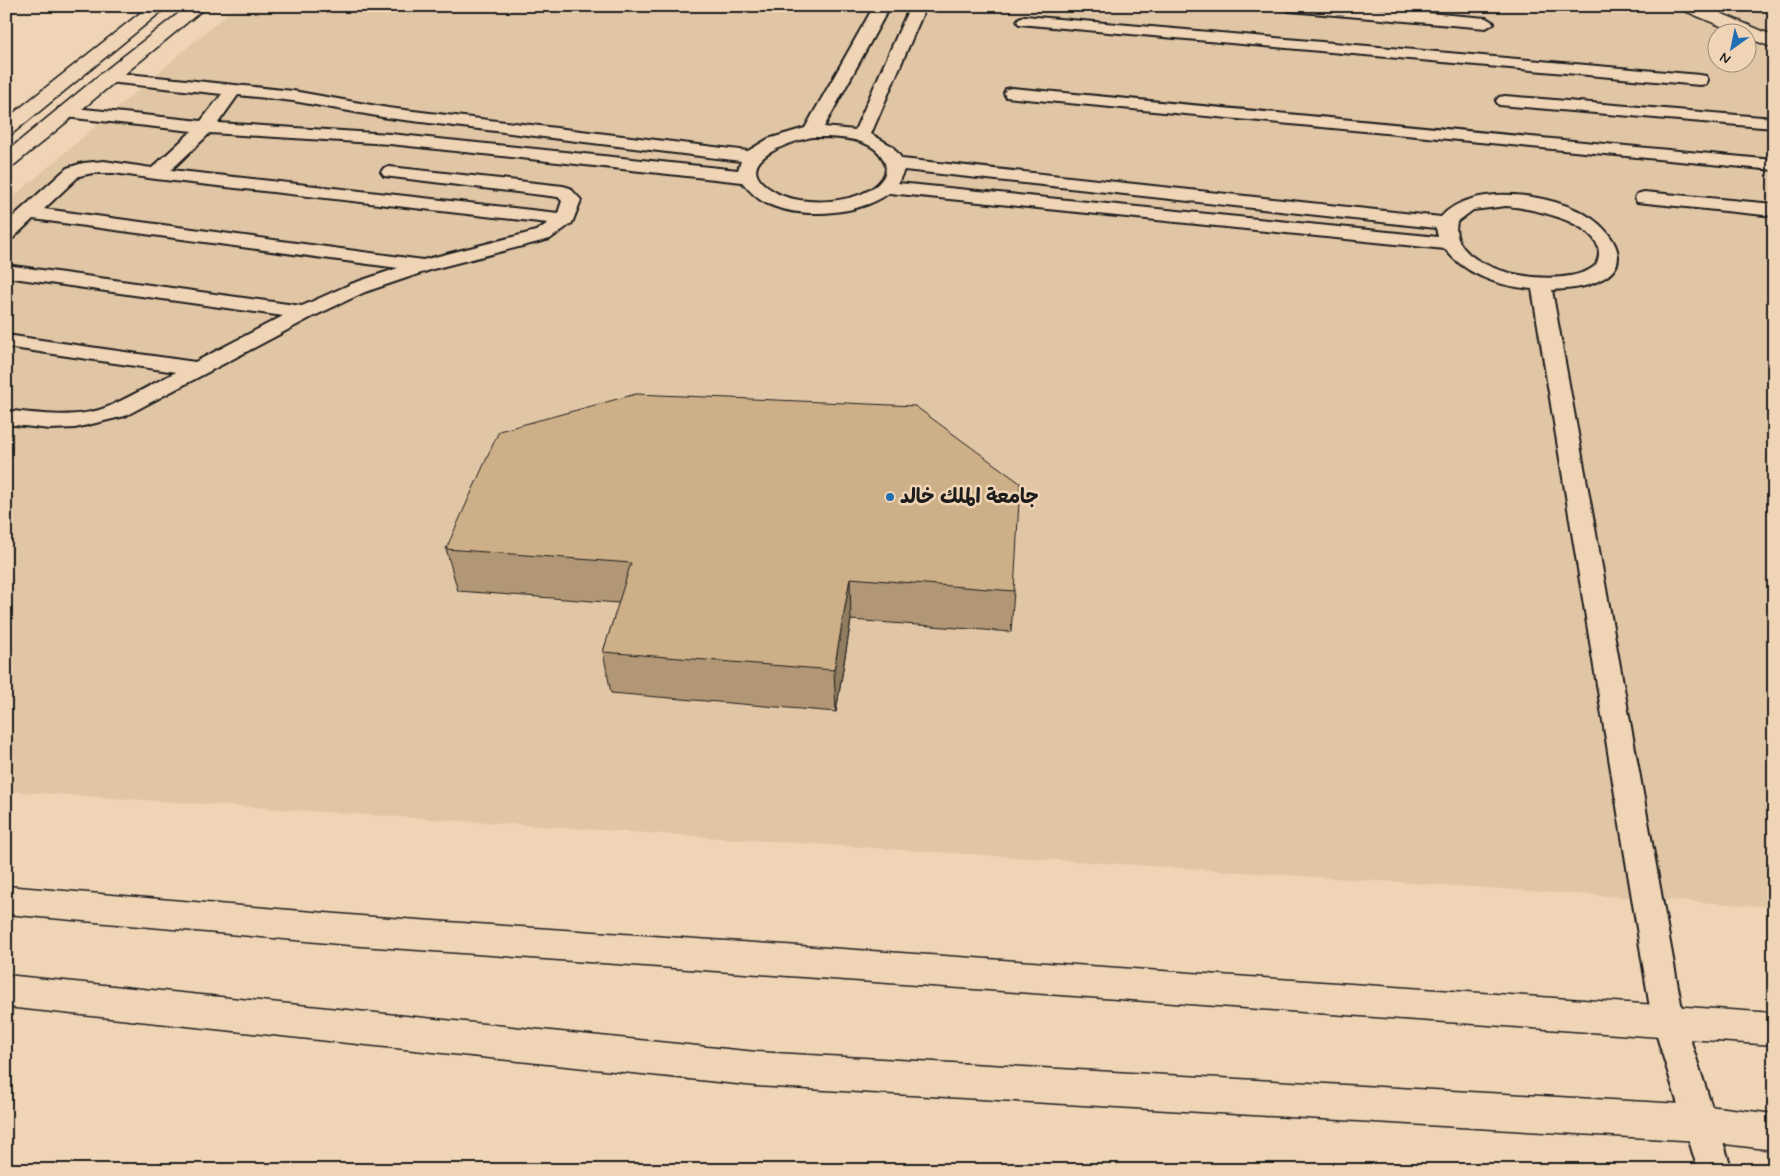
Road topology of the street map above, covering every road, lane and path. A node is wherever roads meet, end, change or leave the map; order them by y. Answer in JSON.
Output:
{"nodes":[{"id":1,"x":160,"y":6,"type":"edge"},
{"id":2,"x":198,"y":6,"type":"edge"},
{"id":3,"x":882,"y":6,"type":"edge"},
{"id":4,"x":918,"y":6,"type":"edge"},
{"id":5,"x":1289,"y":6,"type":"edge"},
{"id":6,"x":1688,"y":6,"type":"edge"},
{"id":7,"x":1025,"y":21,"type":"dead end"},
{"id":8,"x":1486,"y":23,"type":"dead end"},
{"id":9,"x":1774,"y":43,"type":"edge"},
{"id":10,"x":108,"y":77,"type":"junction"},
{"id":11,"x":1700,"y":80,"type":"dead end"},
{"id":12,"x":234,"y":90,"type":"junction"},
{"id":13,"x":1012,"y":93,"type":"dead end"},
{"id":14,"x":1505,"y":101,"type":"dead end"},
{"id":15,"x":65,"y":112,"type":"junction"},
{"id":16,"x":1774,"y":123,"type":"edge"},
{"id":17,"x":206,"y":127,"type":"junction"},
{"id":18,"x":6,"y":129,"type":"edge"},
{"id":19,"x":812,"y":132,"type":"junction"},
{"id":20,"x":861,"y":137,"type":"junction"},
{"id":21,"x":752,"y":157,"type":"junction"},
{"id":22,"x":6,"y":162,"type":"edge"},
{"id":23,"x":895,"y":164,"type":"junction"},
{"id":24,"x":1774,"y":165,"type":"edge"},
{"id":25,"x":390,"y":172,"type":"dead end"},
{"id":26,"x":156,"y":174,"type":"junction"},
{"id":27,"x":749,"y":177,"type":"junction"},
{"id":28,"x":886,"y":187,"type":"junction"},
{"id":29,"x":1644,"y":198,"type":"dead end"},
{"id":30,"x":1774,"y":210,"type":"edge"},
{"id":31,"x":31,"y":213,"type":"junction"},
{"id":32,"x":565,"y":219,"type":"junction"},
{"id":33,"x":1447,"y":223,"type":"junction"},
{"id":34,"x":6,"y":234,"type":"edge"},
{"id":35,"x":1450,"y":244,"type":"junction"},
{"id":36,"x":426,"y":265,"type":"junction"},
{"id":37,"x":6,"y":271,"type":"edge"},
{"id":38,"x":1541,"y":285,"type":"junction"},
{"id":39,"x":304,"y":313,"type":"junction"},
{"id":40,"x":6,"y":341,"type":"edge"},
{"id":41,"x":195,"y":368,"type":"junction"},
{"id":42,"x":6,"y":417,"type":"edge"},
{"id":43,"x":6,"y":900,"type":"edge"},
{"id":44,"x":6,"y":991,"type":"edge"},
{"id":45,"x":1668,"y":1020,"type":"junction"},
{"id":46,"x":1774,"y":1029,"type":"edge"},
{"id":47,"x":1700,"y":1122,"type":"junction"},
{"id":48,"x":1774,"y":1132,"type":"edge"},
{"id":49,"x":1715,"y":1170,"type":"edge"}],
"edges":[{"from":1,"to":18,"type":"main road"},
{"from":2,"to":10,"type":"main road"},
{"from":3,"to":19,"type":"lane"},
{"from":4,"to":20,"type":"lane"},
{"from":5,"to":8,"type":"lane"},
{"from":6,"to":9,"type":"main road"},
{"from":7,"to":11,"type":"lane"},
{"from":10,"to":12,"type":"lane"},
{"from":10,"to":15,"type":"main road"},
{"from":12,"to":17,"type":"lane"},
{"from":12,"to":21,"type":"lane"},
{"from":13,"to":24,"type":"lane"},
{"from":14,"to":16,"type":"lane"},
{"from":15,"to":17,"type":"lane"},
{"from":15,"to":22,"type":"main road"},
{"from":17,"to":26,"type":"lane"},
{"from":17,"to":27,"type":"lane"},
{"from":19,"to":20,"type":"lane"},
{"from":19,"to":21,"type":"lane"},
{"from":20,"to":23,"type":"lane"},
{"from":21,"to":27,"type":"lane"},
{"from":23,"to":28,"type":"lane"},
{"from":23,"to":33,"type":"lane"},
{"from":25,"to":32,"type":"lane"},
{"from":26,"to":31,"type":"lane"},
{"from":26,"to":32,"type":"lane"},
{"from":27,"to":28,"type":"lane"},
{"from":28,"to":35,"type":"lane"},
{"from":29,"to":30,"type":"lane"},
{"from":31,"to":34,"type":"lane"},
{"from":31,"to":36,"type":"lane"},
{"from":32,"to":36,"type":"lane"},
{"from":33,"to":35,"type":"lane"},
{"from":33,"to":38,"type":"lane"},
{"from":35,"to":38,"type":"lane"},
{"from":36,"to":39,"type":"lane"},
{"from":37,"to":39,"type":"lane"},
{"from":38,"to":45,"type":"lane"},
{"from":39,"to":41,"type":"lane"},
{"from":40,"to":41,"type":"lane"},
{"from":41,"to":42,"type":"lane"},
{"from":43,"to":45,"type":"main road"},
{"from":44,"to":47,"type":"main road"},
{"from":45,"to":46,"type":"main road"},
{"from":45,"to":47,"type":"lane"},
{"from":47,"to":48,"type":"main road"},
{"from":47,"to":49,"type":"lane"}]}
